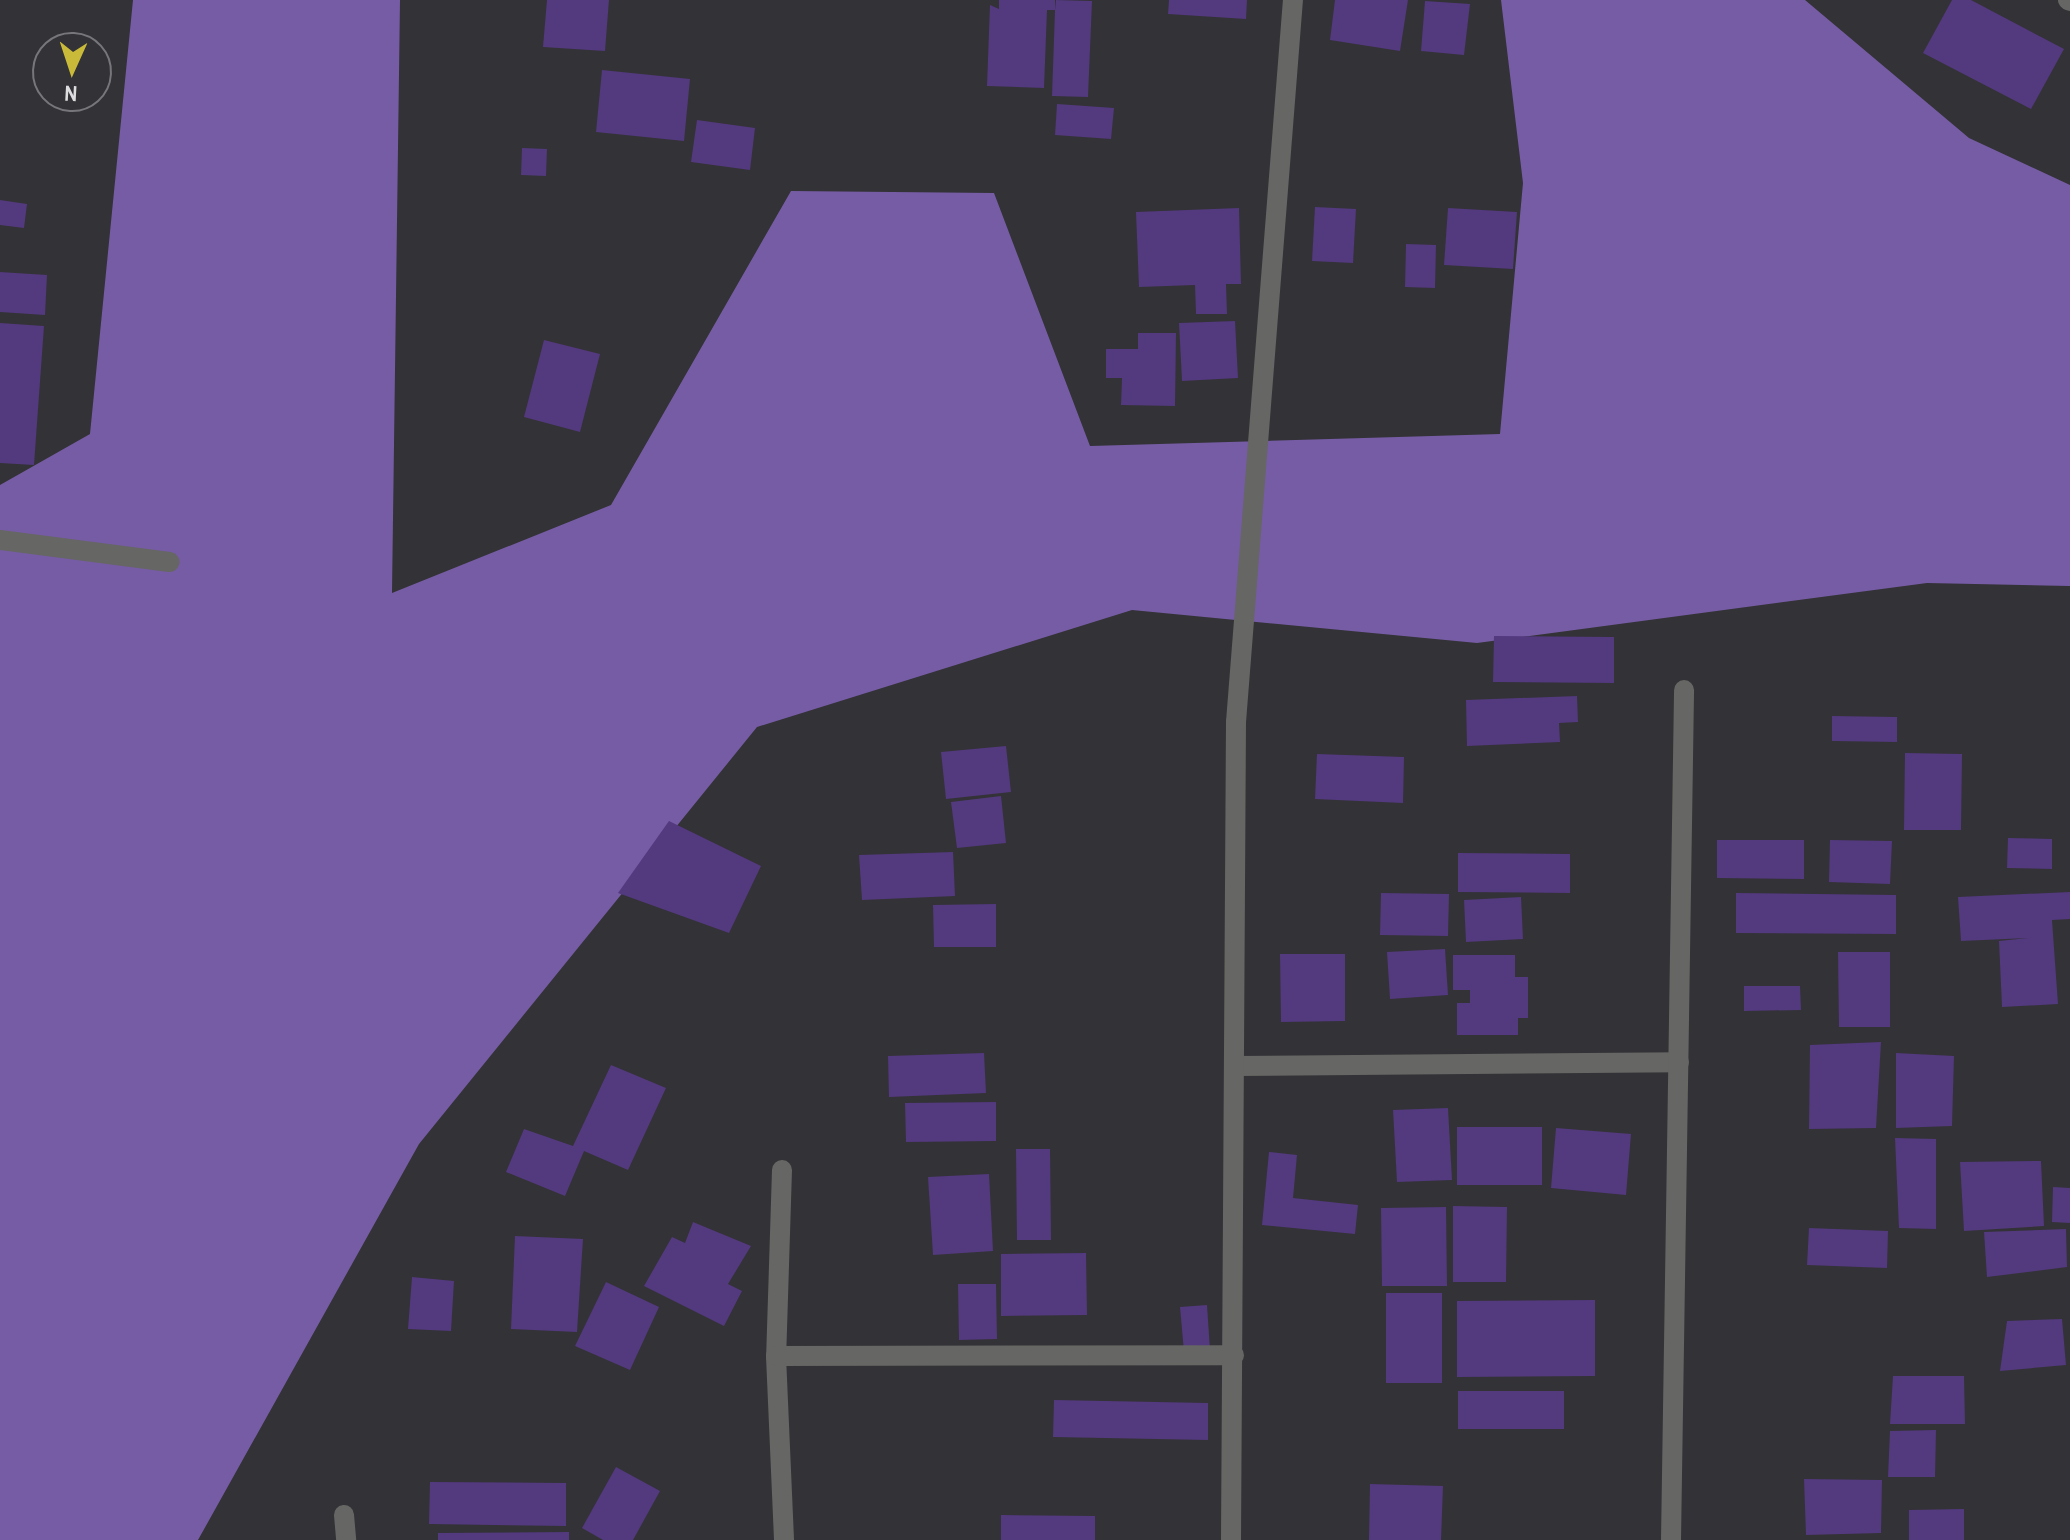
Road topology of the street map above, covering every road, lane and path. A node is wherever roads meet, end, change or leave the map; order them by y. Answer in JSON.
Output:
{"nodes":[{"id":1,"x":1293,"y":0,"type":"edge"},
{"id":2,"x":0,"y":540,"type":"edge"},
{"id":3,"x":170,"y":562,"type":"dead end"},
{"id":4,"x":1684,"y":690,"type":"dead end"},
{"id":5,"x":1679,"y":1062,"type":"junction"},
{"id":6,"x":1235,"y":1066,"type":"junction"},
{"id":7,"x":782,"y":1170,"type":"dead end"},
{"id":8,"x":1234,"y":1355,"type":"junction"},
{"id":9,"x":776,"y":1356,"type":"junction"},
{"id":10,"x":344,"y":1515,"type":"dead end"},
{"id":11,"x":346,"y":1540,"type":"edge"},
{"id":12,"x":784,"y":1540,"type":"edge"},
{"id":13,"x":1231,"y":1540,"type":"edge"},
{"id":14,"x":1671,"y":1540,"type":"edge"}],
"edges":[{"from":1,"to":6,"type":"street"},
{"from":2,"to":3,"type":"street"},
{"from":4,"to":5,"type":"street"},
{"from":5,"to":6,"type":"street"},
{"from":5,"to":14,"type":"street"},
{"from":6,"to":8,"type":"street"},
{"from":7,"to":9,"type":"street"},
{"from":8,"to":9,"type":"street"},
{"from":8,"to":13,"type":"street"},
{"from":9,"to":12,"type":"street"},
{"from":10,"to":11,"type":"street"}]}
